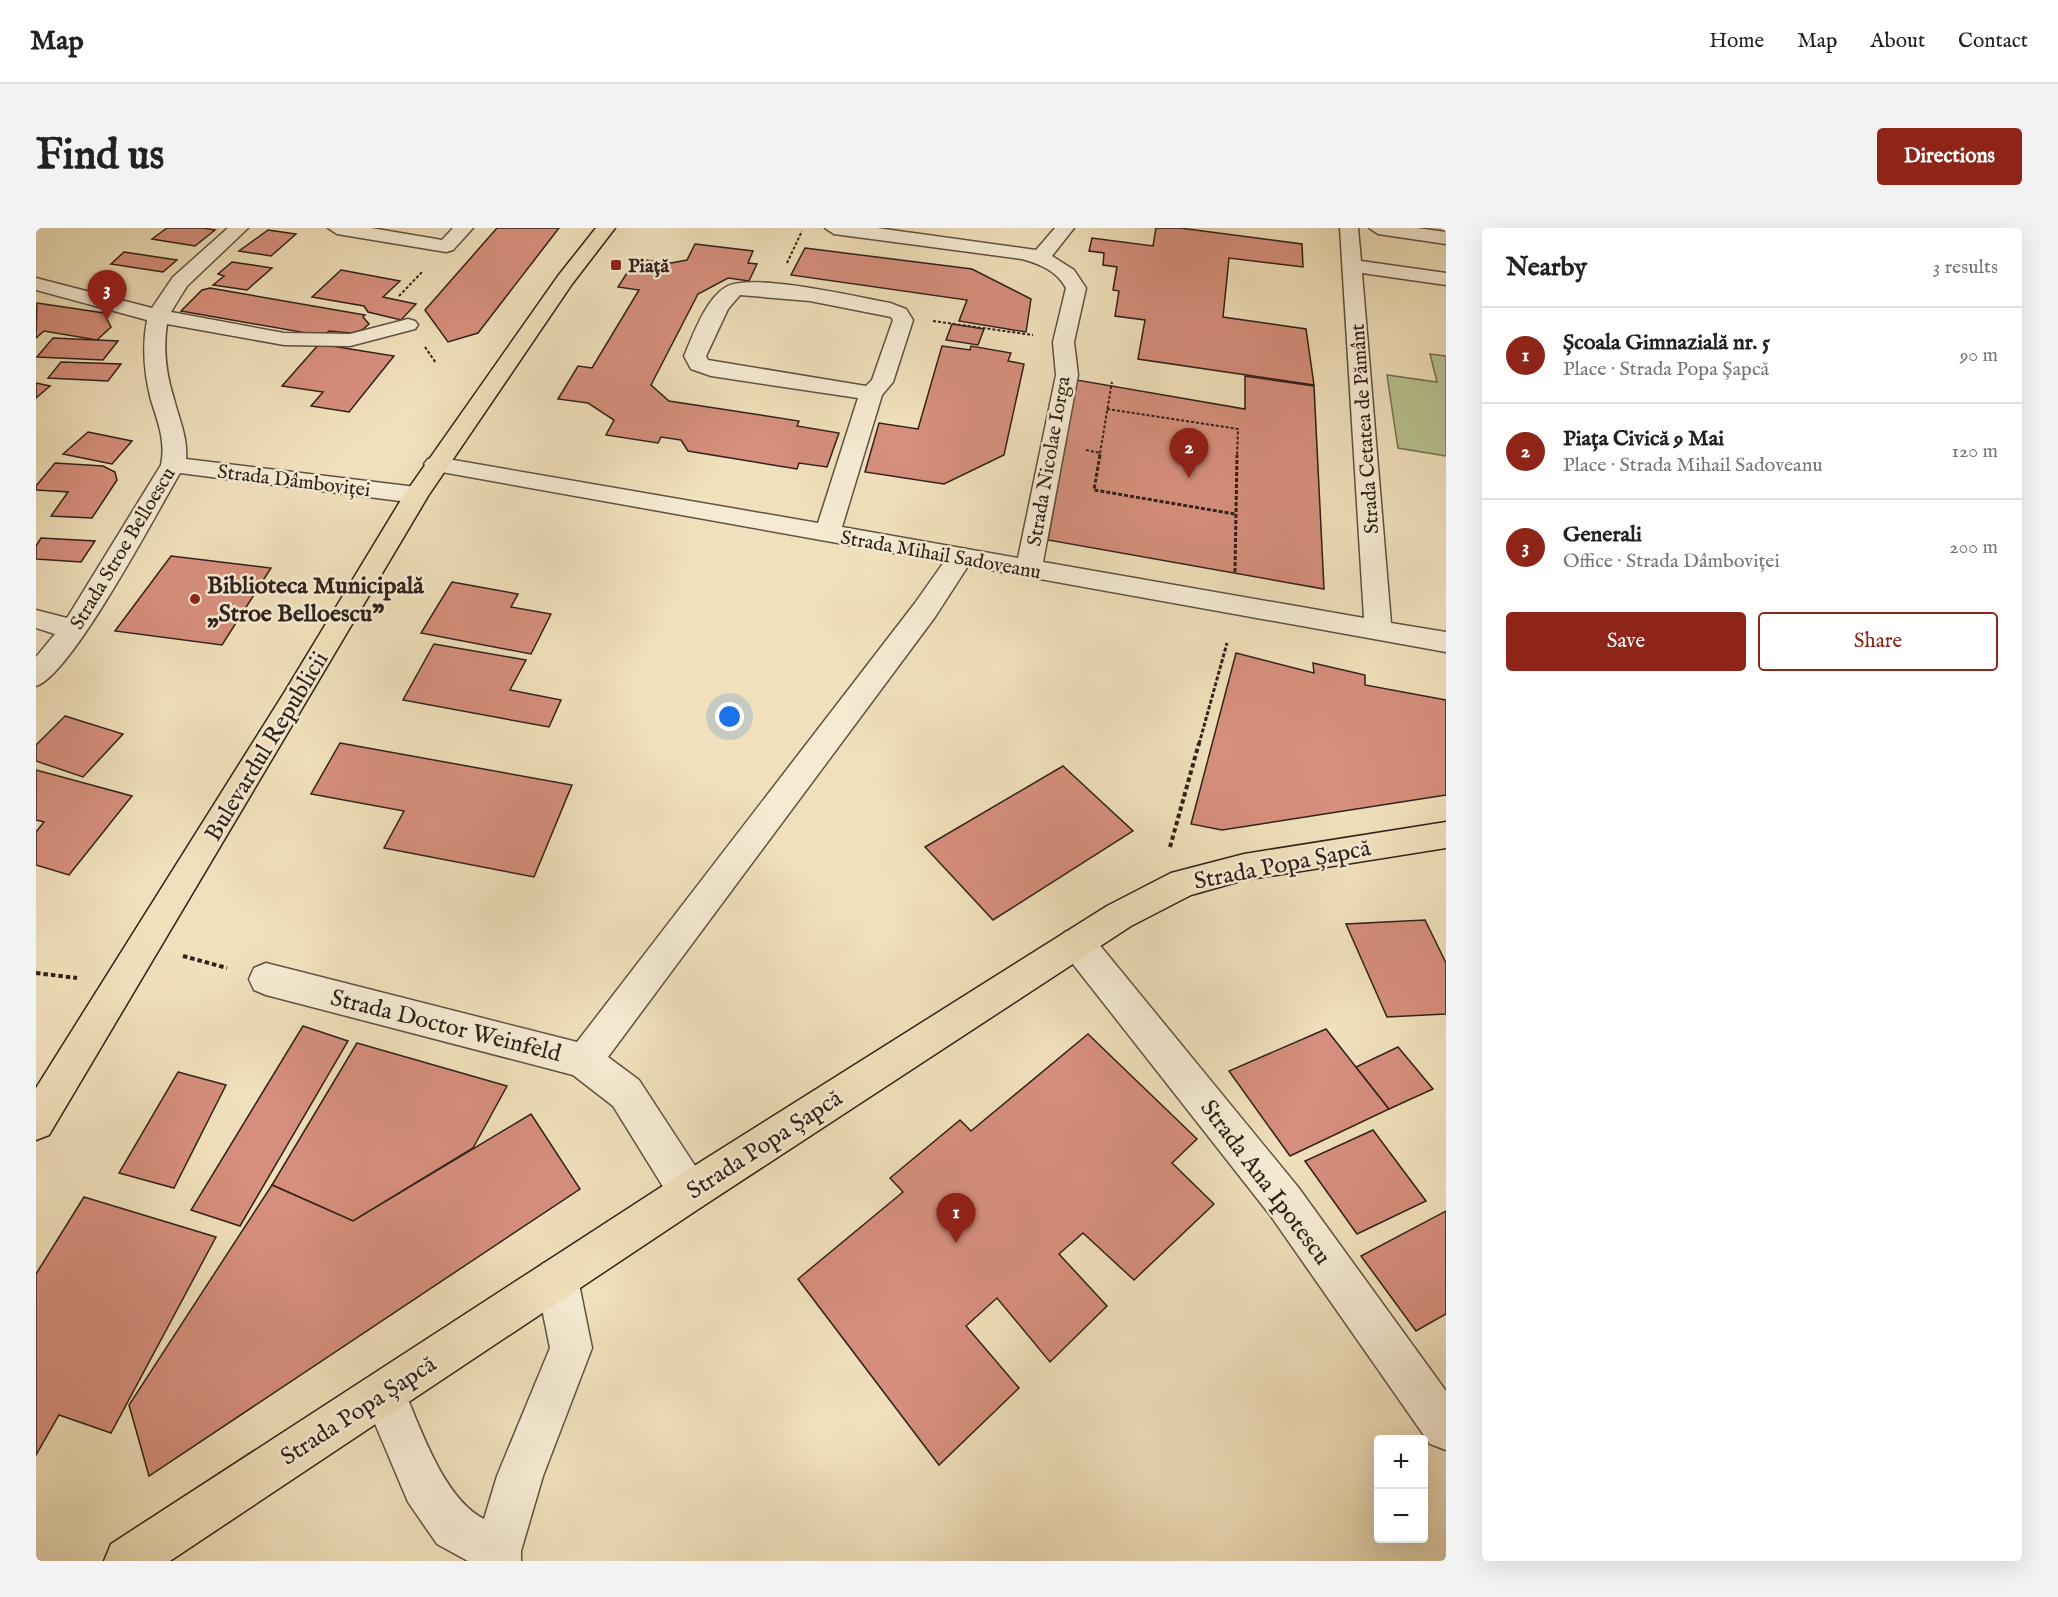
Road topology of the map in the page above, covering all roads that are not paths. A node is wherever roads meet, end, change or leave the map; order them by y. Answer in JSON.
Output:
{"nodes":[{"id":1,"x":239,"y":228,"type":"edge"},
{"id":2,"x":337,"y":228,"type":"edge"},
{"id":3,"x":464,"y":228,"type":"edge"},
{"id":4,"x":606,"y":228,"type":"edge"},
{"id":5,"x":834,"y":228,"type":"edge"},
{"id":6,"x":1065,"y":228,"type":"edge"},
{"id":7,"x":1349,"y":228,"type":"edge"},
{"id":8,"x":1378,"y":228,"type":"edge"},
{"id":9,"x":1446,"y":238,"type":"edge"},
{"id":10,"x":1040,"y":258,"type":"junction"},
{"id":11,"x":1352,"y":265,"type":"junction"},
{"id":12,"x":1446,"y":279,"type":"edge"},
{"id":13,"x":36,"y":284,"type":"edge"},
{"id":14,"x":157,"y":316,"type":"junction"},
{"id":15,"x":408,"y":325,"type":"road end"},
{"id":16,"x":871,"y":393,"type":"junction"},
{"id":17,"x":436,"y":464,"type":"junction"},
{"id":18,"x":173,"y":465,"type":"junction"},
{"id":19,"x":416,"y":495,"type":"junction"},
{"id":20,"x":827,"y":534,"type":"junction"},
{"id":21,"x":961,"y":557,"type":"junction"},
{"id":22,"x":1029,"y":569,"type":"junction"},
{"id":23,"x":36,"y":620,"type":"edge"},
{"id":24,"x":74,"y":629,"type":"junction"},
{"id":25,"x":1378,"y":630,"type":"junction"},
{"id":26,"x":1446,"y":642,"type":"edge"},
{"id":27,"x":36,"y":676,"type":"edge"},
{"id":28,"x":1446,"y":835,"type":"edge"},
{"id":29,"x":1077,"y":943,"type":"junction"},
{"id":30,"x":266,"y":979,"type":"road end"},
{"id":31,"x":584,"y":1061,"type":"junction"},
{"id":32,"x":36,"y":1122,"type":"edge"},
{"id":33,"x":689,"y":1192,"type":"junction"},
{"id":34,"x":557,"y":1279,"type":"junction"},
{"id":35,"x":384,"y":1393,"type":"junction"},
{"id":36,"x":1446,"y":1428,"type":"edge"},
{"id":37,"x":497,"y":1556,"type":"edge"},
{"id":38,"x":128,"y":1561,"type":"edge"}],
"edges":[{"from":1,"to":14,"type":"street","name":"Strada Stroe Belloescu"},
{"from":2,"to":3,"type":"street"},
{"from":4,"to":17,"type":"main road","name":"Bulevardul Republicii"},
{"from":5,"to":10,"type":"street","name":"Strada Nicolae Iorga"},
{"from":6,"to":10,"type":"street"},
{"from":7,"to":11,"type":"street","name":"Strada Cetatea de Pământ"},
{"from":8,"to":9,"type":"street"},
{"from":10,"to":22,"type":"street","name":"Strada Nicolae Iorga"},
{"from":11,"to":12,"type":"street"},
{"from":11,"to":25,"type":"street","name":"Strada Cetatea de Pământ"},
{"from":13,"to":14,"type":"street"},
{"from":14,"to":15,"type":"street"},
{"from":14,"to":18,"type":"street","name":"Strada Stroe Belloescu"},
{"from":16,"to":16,"type":"street"},
{"from":16,"to":20,"type":"street"},
{"from":17,"to":19,"type":"main road","name":"Bulevardul Republicii"},
{"from":17,"to":20,"type":"street","name":"Strada Mihail Sadoveanu"},
{"from":18,"to":19,"type":"street","name":"Strada Dâmboviței"},
{"from":18,"to":24,"type":"street","name":"Strada Stroe Belloescu"},
{"from":19,"to":32,"type":"main road","name":"Bulevardul Republicii"},
{"from":20,"to":21,"type":"street","name":"Strada Mihail Sadoveanu"},
{"from":21,"to":22,"type":"street","name":"Strada Mihail Sadoveanu"},
{"from":21,"to":31,"type":"street"},
{"from":22,"to":25,"type":"street","name":"Strada Mihail Sadoveanu"},
{"from":23,"to":24,"type":"street"},
{"from":24,"to":27,"type":"street","name":"Strada Stroe Belloescu"},
{"from":25,"to":26,"type":"street","name":"Strada Mihail Sadoveanu"},
{"from":28,"to":29,"type":"main road","name":"Strada Popa Șapcă"},
{"from":29,"to":33,"type":"main road","name":"Strada Popa Șapcă"},
{"from":29,"to":36,"type":"street","name":"Strada Ana Ipotescu"},
{"from":30,"to":31,"type":"street","name":"Strada Doctor Weinfeld"},
{"from":31,"to":33,"type":"street","name":"Strada Doctor Weinfeld"},
{"from":33,"to":34,"type":"main road","name":"Strada Popa Șapcă"},
{"from":34,"to":35,"type":"main road","name":"Strada Popa Șapcă"},
{"from":34,"to":37,"type":"street"},
{"from":35,"to":37,"type":"street"},
{"from":35,"to":38,"type":"main road","name":"Strada Popa Șapcă"}]}
